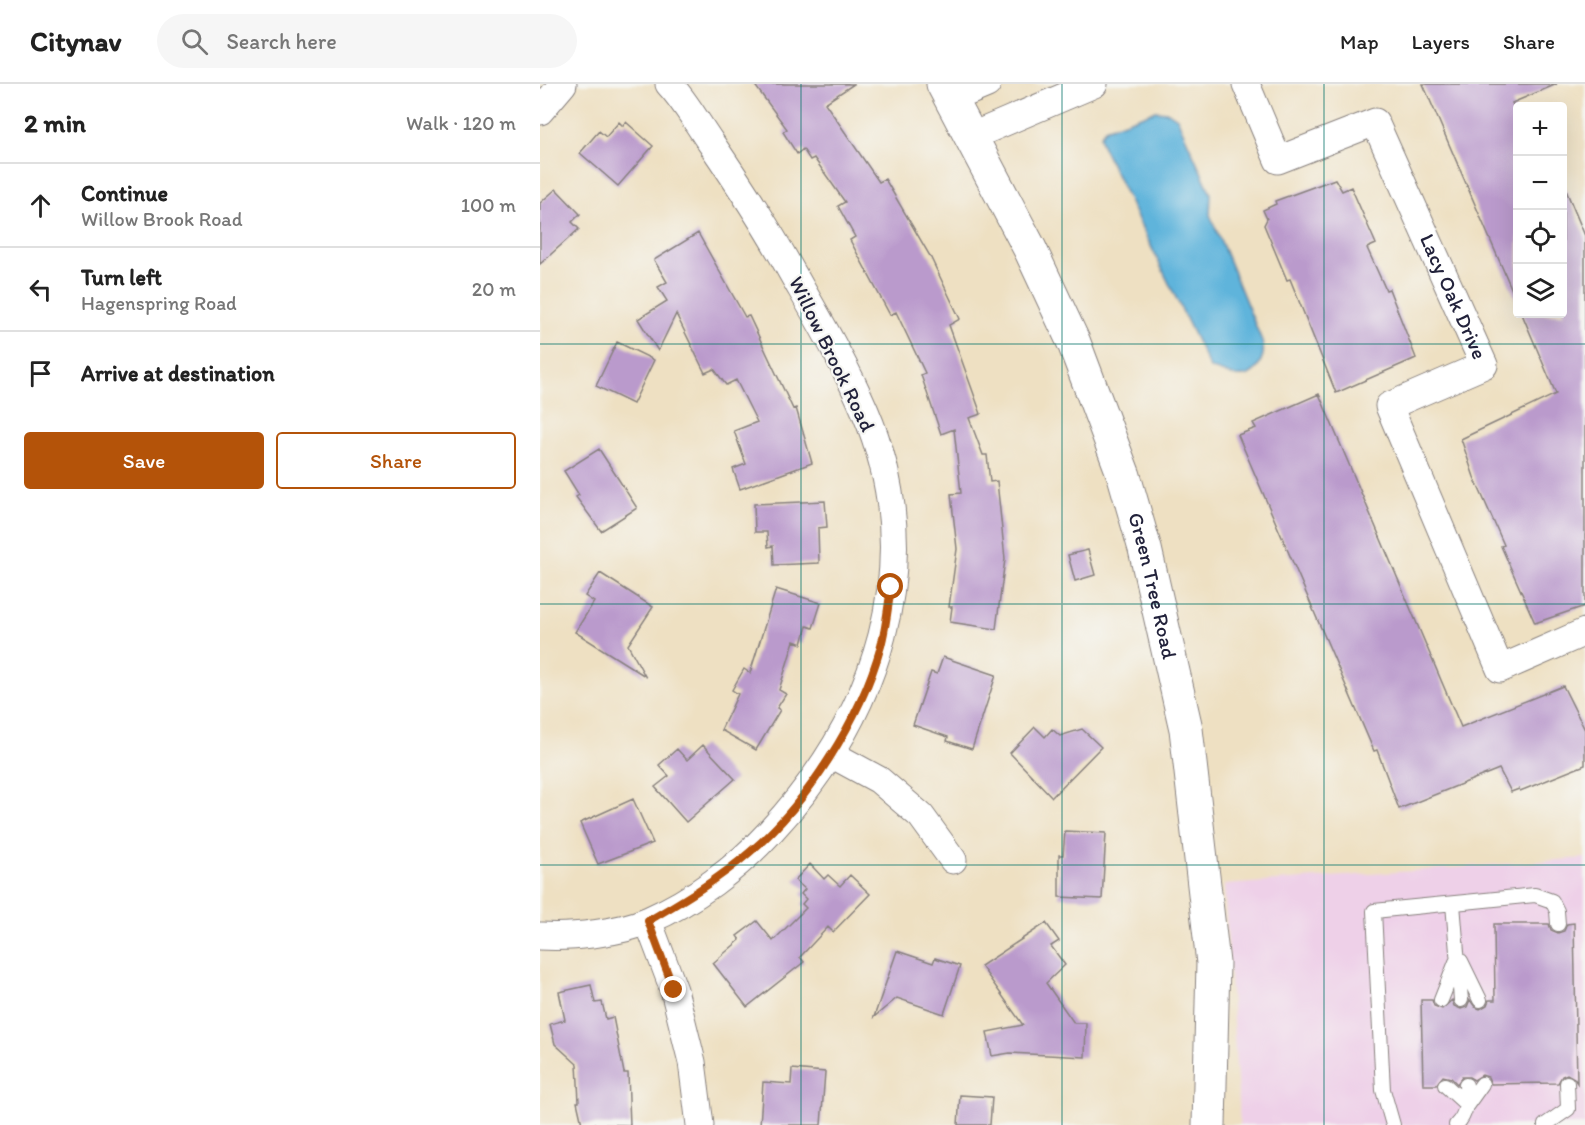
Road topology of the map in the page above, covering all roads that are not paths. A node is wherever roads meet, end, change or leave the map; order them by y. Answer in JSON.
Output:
{"nodes":[{"id":1,"x":563,"y":84,"type":"edge"},
{"id":2,"x":669,"y":84,"type":"edge"},
{"id":3,"x":987,"y":84,"type":"edge"},
{"id":4,"x":1094,"y":84,"type":"edge"},
{"id":5,"x":1246,"y":84,"type":"edge"},
{"id":6,"x":947,"y":92,"type":"edge"},
{"id":7,"x":540,"y":111,"type":"edge"},
{"id":8,"x":970,"y":137,"type":"junction"},
{"id":9,"x":1585,"y":632,"type":"edge"},
{"id":10,"x":831,"y":754,"type":"junction"},
{"id":11,"x":953,"y":860,"type":"dead end"},
{"id":12,"x":1453,"y":904,"type":"junction"},
{"id":13,"x":648,"y":921,"type":"junction"},
{"id":14,"x":1558,"y":924,"type":"dead end"},
{"id":15,"x":540,"y":936,"type":"edge"},
{"id":16,"x":1458,"y":957,"type":"junction"},
{"id":17,"x":1441,"y":1000,"type":"dead end"},
{"id":18,"x":1461,"y":1000,"type":"dead end"},
{"id":19,"x":1480,"y":1000,"type":"dead end"},
{"id":20,"x":1567,"y":1083,"type":"dead end"},
{"id":21,"x":1482,"y":1084,"type":"dead end"},
{"id":22,"x":1445,"y":1085,"type":"dead end"},
{"id":23,"x":1466,"y":1085,"type":"dead end"},
{"id":24,"x":1467,"y":1105,"type":"junction"},
{"id":25,"x":700,"y":1125,"type":"edge"},
{"id":26,"x":1209,"y":1125,"type":"edge"},
{"id":27,"x":1393,"y":1125,"type":"edge"},
{"id":28,"x":1456,"y":1125,"type":"edge"},
{"id":29,"x":1545,"y":1125,"type":"edge"}],
"edges":[{"from":1,"to":7,"type":"street"},
{"from":2,"to":10,"type":"street","name":"Willow Brook Road"},
{"from":3,"to":6,"type":"street"},
{"from":4,"to":8,"type":"street"},
{"from":5,"to":9,"type":"street","name":"Lacy Oak Drive"},
{"from":6,"to":8,"type":"street","name":"Green Tree Road"},
{"from":8,"to":26,"type":"street","name":"Green Tree Road"},
{"from":10,"to":11,"type":"street"},
{"from":10,"to":13,"type":"street","name":"Willow Brook Road"},
{"from":12,"to":14,"type":"lane"},
{"from":12,"to":16,"type":"lane"},
{"from":12,"to":27,"type":"lane"},
{"from":13,"to":15,"type":"street","name":"Willow Brook Road"},
{"from":13,"to":25,"type":"street"},
{"from":16,"to":17,"type":"lane"},
{"from":16,"to":18,"type":"lane"},
{"from":16,"to":19,"type":"lane"},
{"from":20,"to":29,"type":"lane"},
{"from":21,"to":24,"type":"lane"},
{"from":22,"to":24,"type":"lane"},
{"from":23,"to":24,"type":"lane"},
{"from":24,"to":28,"type":"lane"}]}
